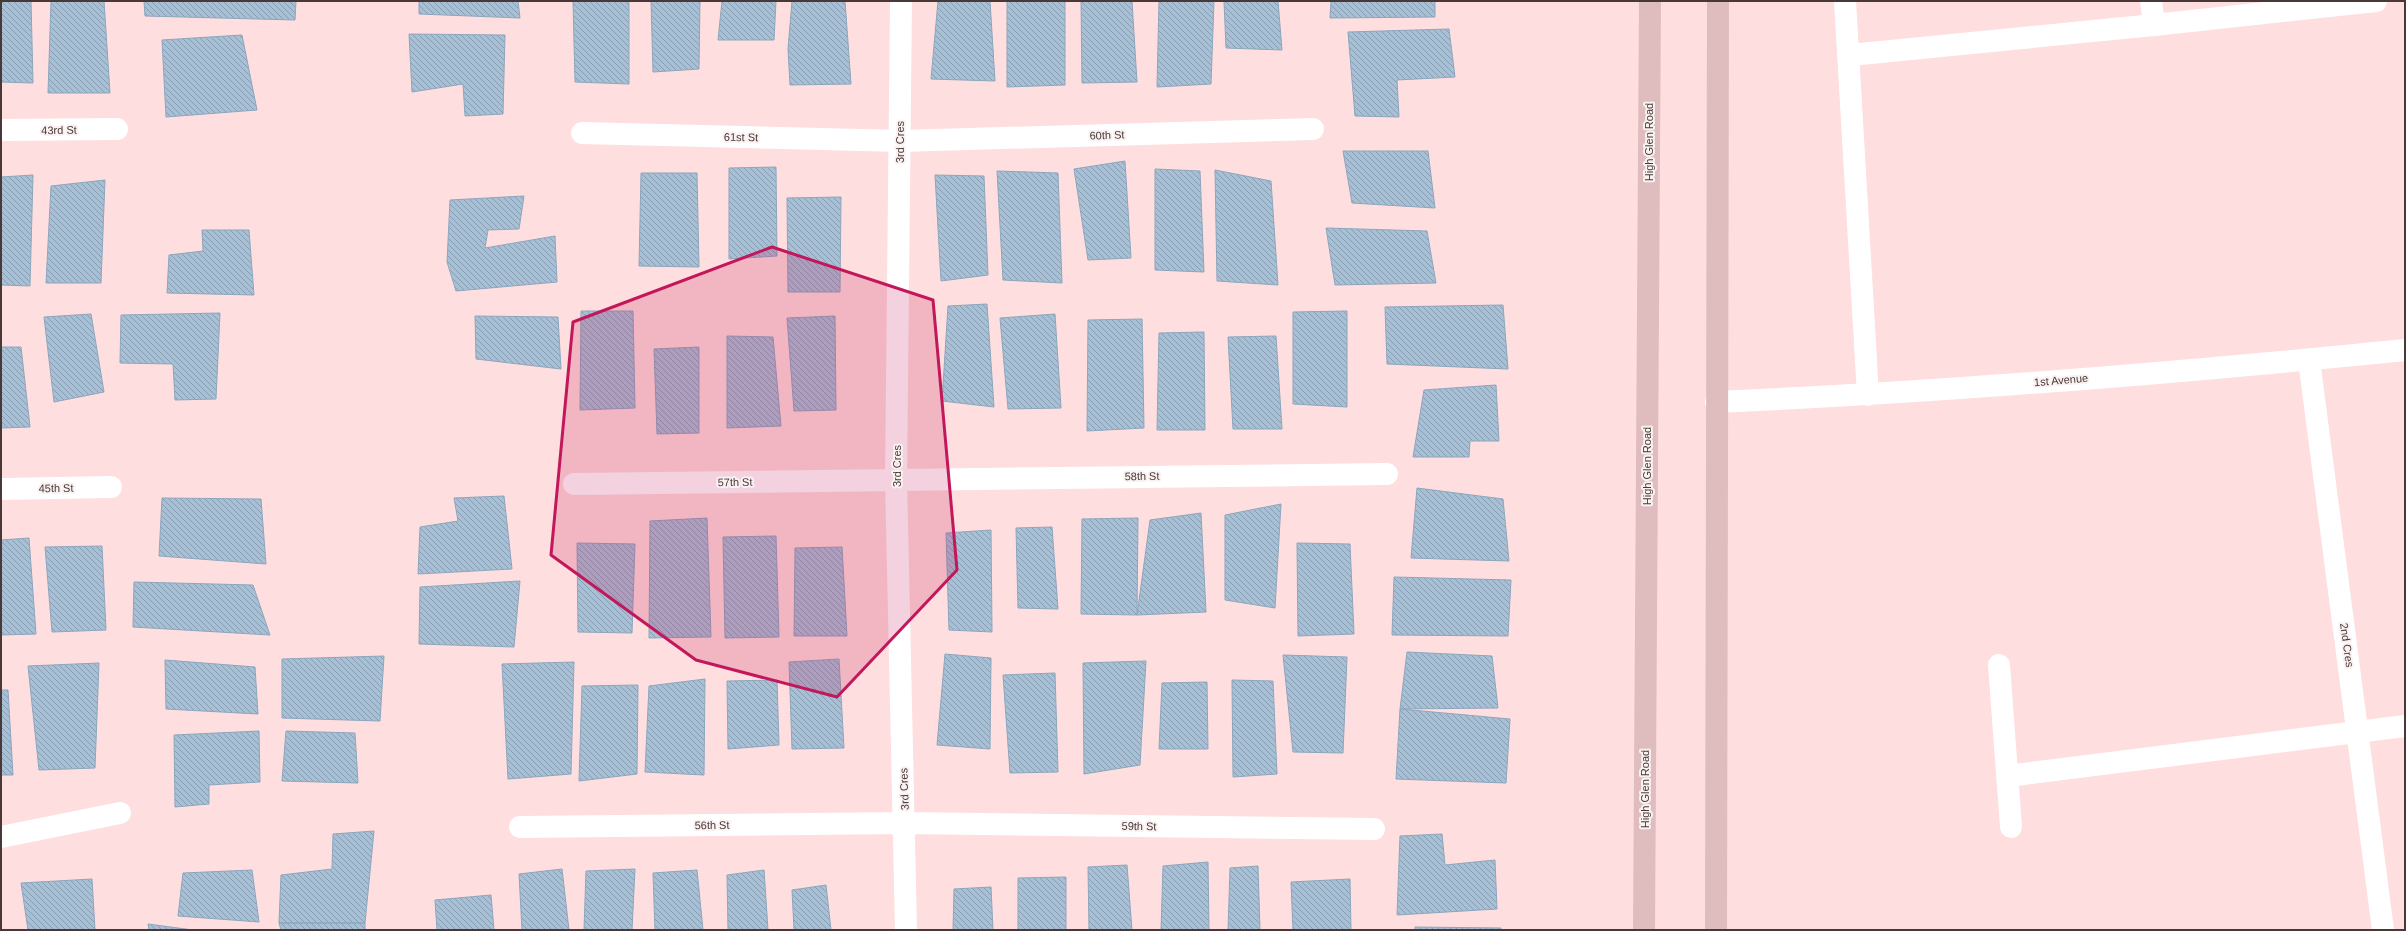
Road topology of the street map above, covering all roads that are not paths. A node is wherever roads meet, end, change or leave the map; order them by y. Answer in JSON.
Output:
{"nodes":[{"id":1,"x":901,"y":1,"type":"edge"},
{"id":2,"x":1650,"y":1,"type":"edge"},
{"id":3,"x":1718,"y":1,"type":"edge"},
{"id":4,"x":1845,"y":1,"type":"edge"},
{"id":5,"x":2151,"y":1,"type":"edge"},
{"id":6,"x":2376,"y":1,"type":"edge"},
{"id":7,"x":2154,"y":25,"type":"junction"},
{"id":8,"x":1850,"y":55,"type":"junction"},
{"id":9,"x":117,"y":129,"type":"dead end"},
{"id":10,"x":1313,"y":129,"type":"dead end"},
{"id":11,"x":1,"y":130,"type":"edge"},
{"id":12,"x":582,"y":134,"type":"dead end"},
{"id":13,"x":901,"y":140,"type":"junction"},
{"id":14,"x":2405,"y":350,"type":"edge"},
{"id":15,"x":2309,"y":360,"type":"junction"},
{"id":16,"x":1868,"y":395,"type":"junction"},
{"id":17,"x":1716,"y":402,"type":"junction"},
{"id":18,"x":1387,"y":474,"type":"dead end"},
{"id":19,"x":896,"y":479,"type":"junction"},
{"id":20,"x":574,"y":484,"type":"dead end"},
{"id":21,"x":111,"y":487,"type":"dead end"},
{"id":22,"x":1,"y":488,"type":"edge"},
{"id":23,"x":1999,"y":665,"type":"dead end"},
{"id":24,"x":2405,"y":726,"type":"edge"},
{"id":25,"x":2358,"y":731,"type":"junction"},
{"id":26,"x":2007,"y":776,"type":"junction"},
{"id":27,"x":120,"y":813,"type":"dead end"},
{"id":28,"x":905,"y":823,"type":"junction"},
{"id":29,"x":520,"y":827,"type":"dead end"},
{"id":30,"x":2011,"y":827,"type":"dead end"},
{"id":31,"x":1374,"y":828,"type":"dead end"},
{"id":32,"x":1,"y":837,"type":"edge"},
{"id":33,"x":906,"y":930,"type":"edge"},
{"id":34,"x":1644,"y":930,"type":"edge"},
{"id":35,"x":1716,"y":930,"type":"edge"},
{"id":36,"x":2383,"y":930,"type":"edge"}],
"edges":[{"from":1,"to":13,"type":"street","name":"3rd Cres"},
{"from":2,"to":34,"type":"main road","name":"High Glen Road"},
{"from":3,"to":17,"type":"main road"},
{"from":4,"to":8,"type":"street"},
{"from":5,"to":7,"type":"street"},
{"from":6,"to":7,"type":"street"},
{"from":7,"to":8,"type":"street"},
{"from":8,"to":16,"type":"street"},
{"from":9,"to":11,"type":"street","name":"43rd St"},
{"from":10,"to":13,"type":"street","name":"60th St"},
{"from":12,"to":13,"type":"street","name":"61st St"},
{"from":13,"to":19,"type":"street","name":"3rd Cres"},
{"from":14,"to":15,"type":"street","name":"1st Avenue"},
{"from":15,"to":16,"type":"street","name":"1st Avenue"},
{"from":15,"to":25,"type":"street","name":"2nd Cres"},
{"from":16,"to":17,"type":"street","name":"1st Avenue"},
{"from":17,"to":35,"type":"main road"},
{"from":18,"to":19,"type":"street","name":"58th St"},
{"from":19,"to":20,"type":"street","name":"57th St"},
{"from":19,"to":28,"type":"street","name":"3rd Cres"},
{"from":21,"to":22,"type":"street","name":"45th St"},
{"from":23,"to":26,"type":"street"},
{"from":24,"to":25,"type":"street"},
{"from":25,"to":26,"type":"street"},
{"from":25,"to":36,"type":"street","name":"2nd Cres"},
{"from":26,"to":30,"type":"street"},
{"from":27,"to":32,"type":"street"},
{"from":28,"to":29,"type":"street","name":"56th St"},
{"from":28,"to":31,"type":"street","name":"59th St"},
{"from":28,"to":33,"type":"street","name":"3rd Cres"}]}
